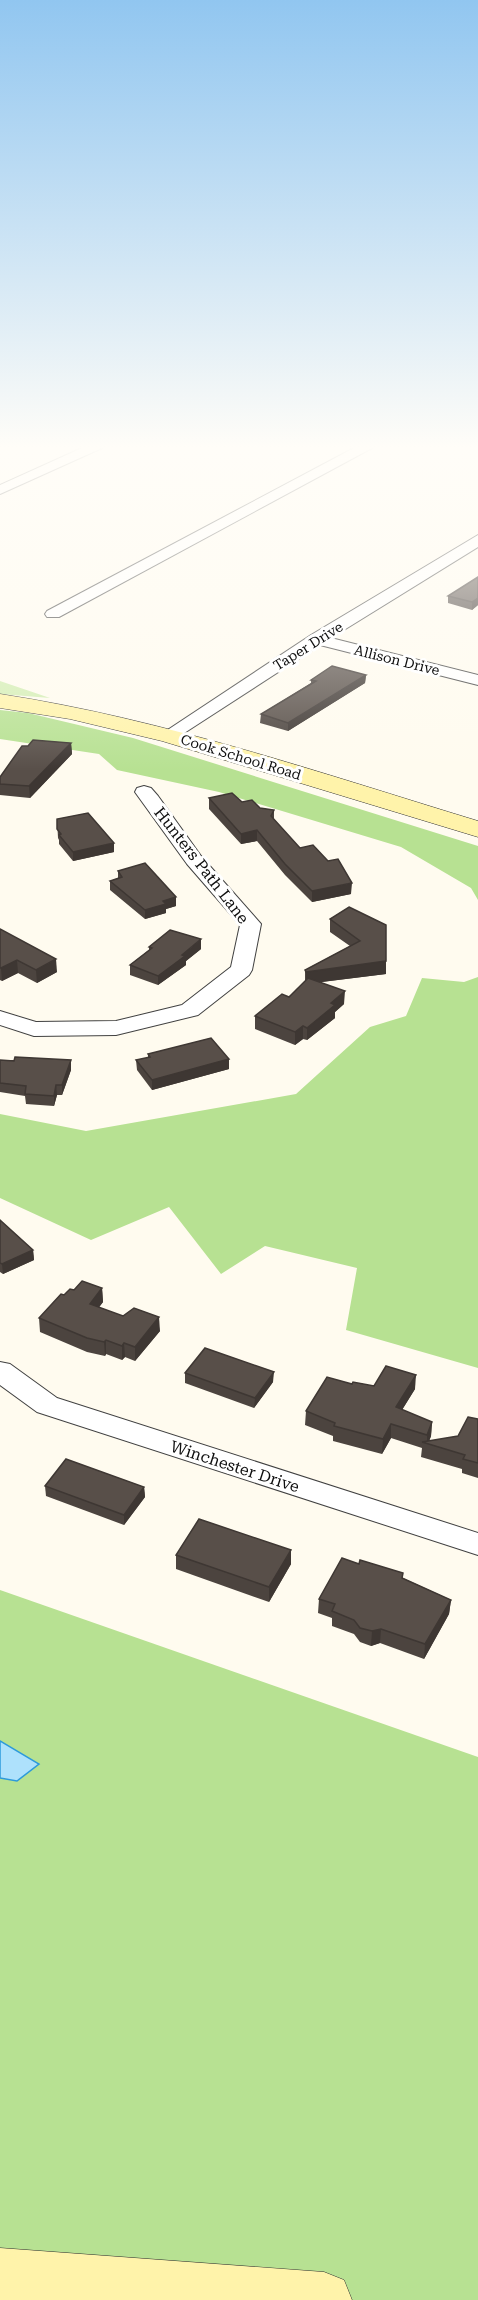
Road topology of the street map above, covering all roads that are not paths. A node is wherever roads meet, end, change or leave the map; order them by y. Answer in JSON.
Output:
{"nodes":[{"id":1,"x":163,"y":555,"type":"edge"},
{"id":2,"x":453,"y":555,"type":"edge"},
{"id":3,"x":53,"y":614,"type":"dead end"},
{"id":4,"x":317,"y":639,"type":"junction"},
{"id":5,"x":478,"y":680,"type":"edge"},
{"id":6,"x":0,"y":701,"type":"edge"},
{"id":7,"x":169,"y":735,"type":"junction"},
{"id":8,"x":144,"y":792,"type":"dead end"},
{"id":9,"x":478,"y":829,"type":"edge"},
{"id":10,"x":0,"y":1018,"type":"edge"},
{"id":11,"x":0,"y":1371,"type":"edge"},
{"id":12,"x":478,"y":1544,"type":"edge"},
{"id":13,"x":0,"y":2276,"type":"edge"},
{"id":14,"x":324,"y":2300,"type":"edge"}],
"edges":[{"from":1,"to":3,"type":"street"},
{"from":2,"to":4,"type":"street","name":"Taper Drive"},
{"from":4,"to":5,"type":"street","name":"Allison Drive"},
{"from":4,"to":7,"type":"street","name":"Taper Drive"},
{"from":6,"to":7,"type":"street","name":"Cook School Road"},
{"from":7,"to":9,"type":"street","name":"Cook School Road"},
{"from":8,"to":10,"type":"street","name":"Hunters Path Lane"},
{"from":11,"to":12,"type":"street","name":"Winchester Drive"},
{"from":13,"to":14,"type":"street"}]}
